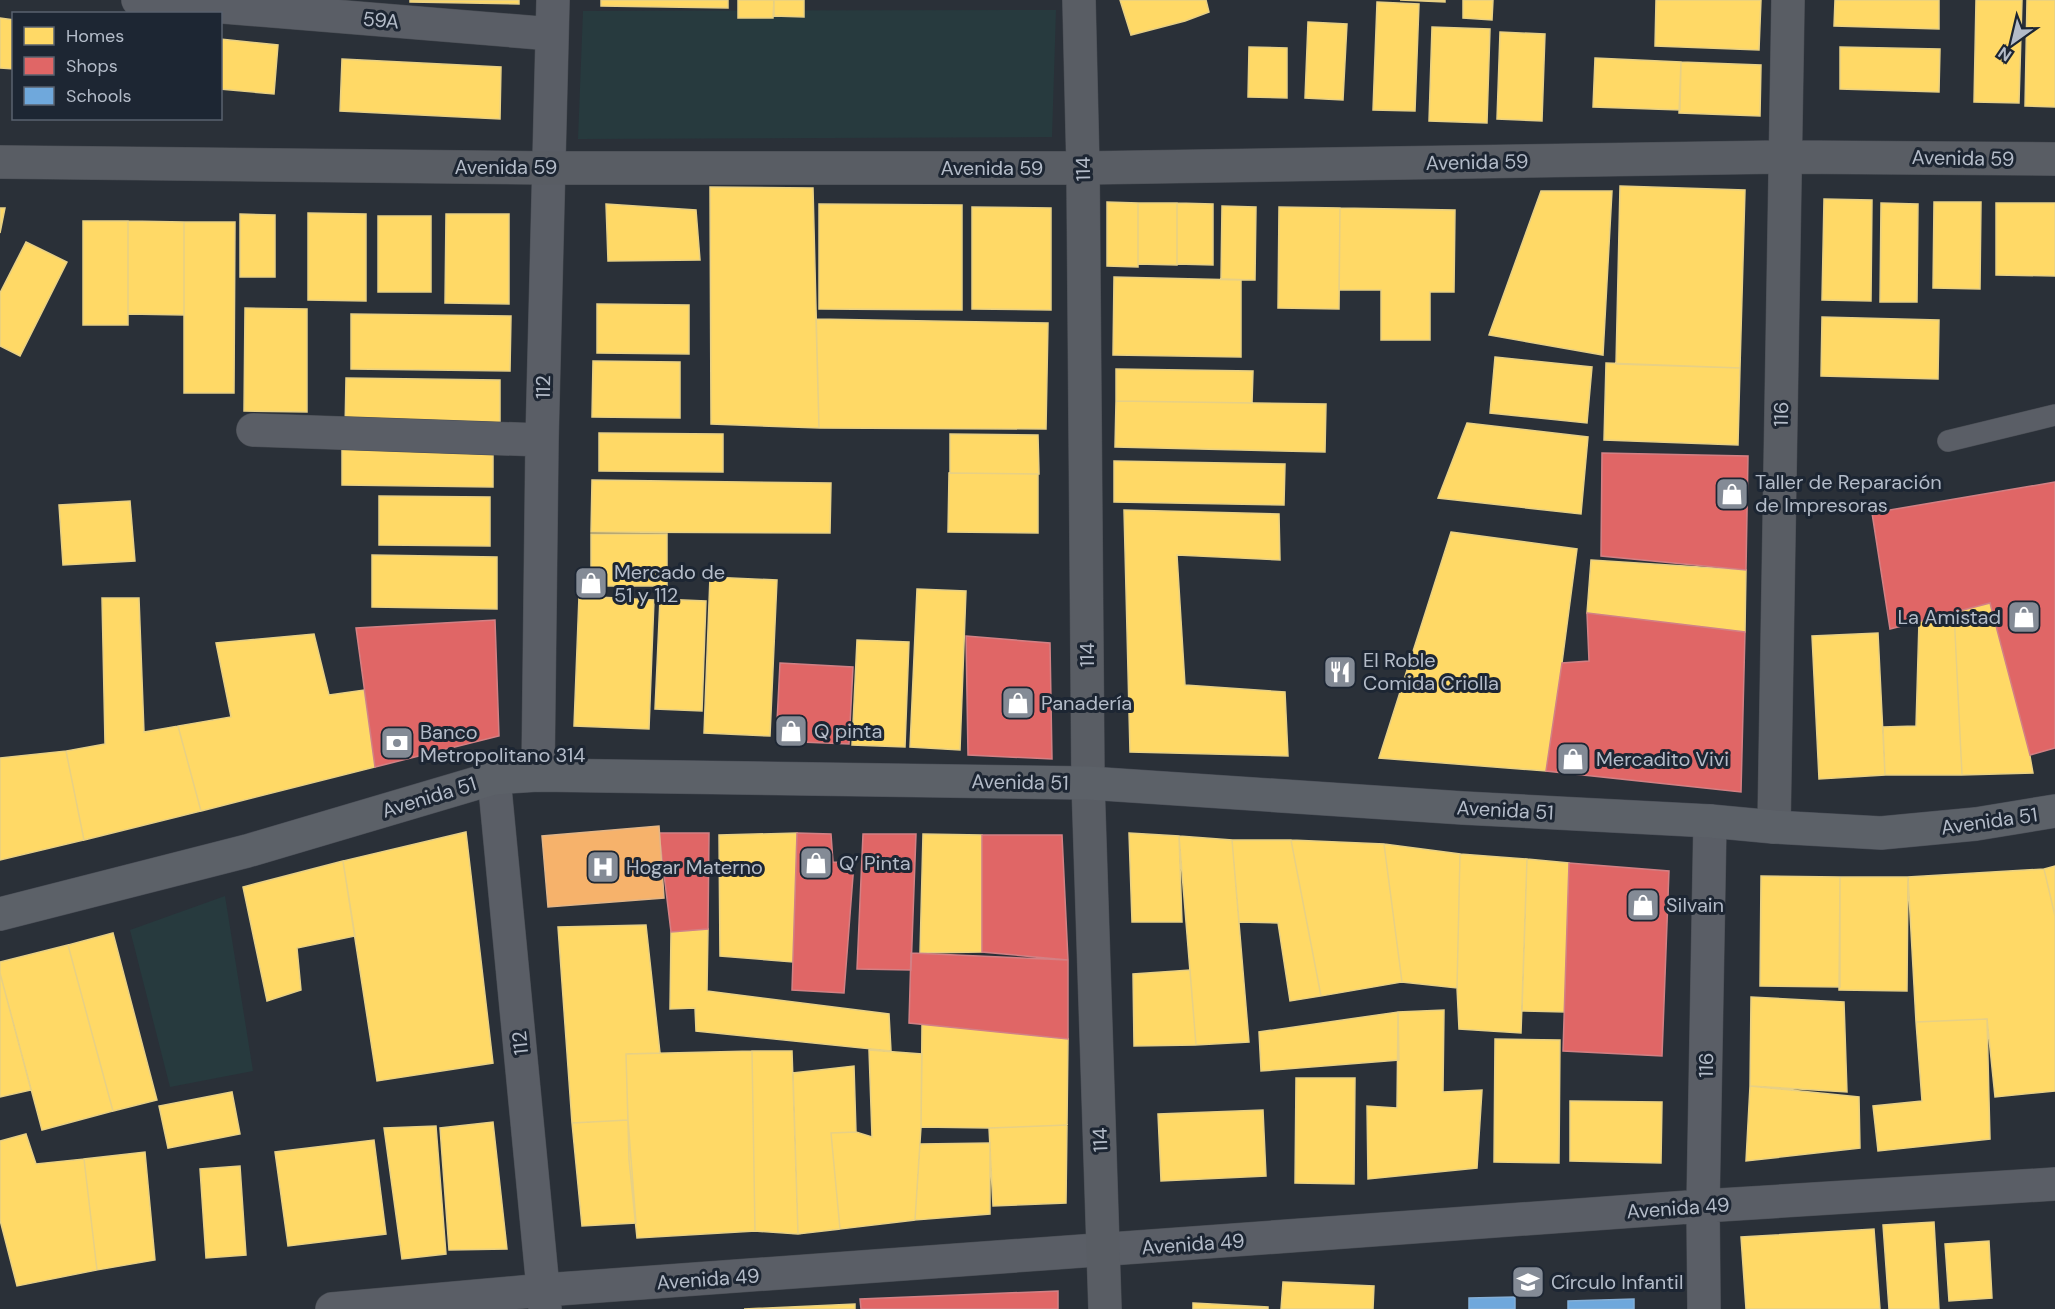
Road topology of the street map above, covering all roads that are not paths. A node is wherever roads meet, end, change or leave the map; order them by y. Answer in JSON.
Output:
{"nodes":[{"id":1,"x":138,"y":0,"type":"edge"},
{"id":2,"x":553,"y":0,"type":"edge"},
{"id":3,"x":1079,"y":0,"type":"edge"},
{"id":4,"x":1788,"y":0,"type":"edge"},
{"id":5,"x":552,"y":34,"type":"junction"},
{"id":6,"x":1785,"y":157,"type":"junction"},
{"id":7,"x":2055,"y":159,"type":"edge"},
{"id":8,"x":0,"y":162,"type":"edge"},
{"id":9,"x":549,"y":168,"type":"junction"},
{"id":10,"x":1083,"y":168,"type":"junction"},
{"id":11,"x":2055,"y":415,"type":"edge"},
{"id":12,"x":253,"y":430,"type":"dead end"},
{"id":13,"x":542,"y":440,"type":"junction"},
{"id":14,"x":1948,"y":441,"type":"dead end"},
{"id":15,"x":538,"y":775,"type":"junction"},
{"id":16,"x":494,"y":778,"type":"junction"},
{"id":17,"x":1088,"y":783,"type":"junction"},
{"id":18,"x":2055,"y":811,"type":"edge"},
{"id":19,"x":1710,"y":821,"type":"junction"},
{"id":20,"x":1774,"y":827,"type":"junction"},
{"id":21,"x":0,"y":914,"type":"edge"},
{"id":22,"x":2055,"y":1184,"type":"edge"},
{"id":23,"x":1703,"y":1206,"type":"junction"},
{"id":24,"x":1103,"y":1251,"type":"junction"},
{"id":25,"x":544,"y":1300,"type":"edge"},
{"id":26,"x":332,"y":1309,"type":"edge"},
{"id":27,"x":1105,"y":1309,"type":"edge"},
{"id":28,"x":1704,"y":1309,"type":"edge"}],
"edges":[{"from":1,"to":5,"type":"street","name":"59A"},
{"from":2,"to":5,"type":"street","name":"112"},
{"from":3,"to":10,"type":"street","name":"114"},
{"from":4,"to":6,"type":"street","name":"116"},
{"from":5,"to":9,"type":"street","name":"112"},
{"from":6,"to":7,"type":"street","name":"Avenida 59"},
{"from":6,"to":10,"type":"street","name":"Avenida 59"},
{"from":6,"to":20,"type":"street","name":"116"},
{"from":8,"to":9,"type":"street","name":"Avenida 59"},
{"from":9,"to":10,"type":"street","name":"Avenida 59"},
{"from":9,"to":13,"type":"street","name":"112"},
{"from":10,"to":17,"type":"street","name":"114"},
{"from":11,"to":14,"type":"lane"},
{"from":12,"to":13,"type":"street"},
{"from":13,"to":15,"type":"street","name":"112"},
{"from":15,"to":16,"type":"main road","name":"Avenida 51"},
{"from":15,"to":17,"type":"main road","name":"Avenida 51"},
{"from":16,"to":21,"type":"main road","name":"Avenida 51"},
{"from":16,"to":25,"type":"street","name":"112"},
{"from":17,"to":19,"type":"main road","name":"Avenida 51"},
{"from":17,"to":24,"type":"street","name":"114"},
{"from":18,"to":20,"type":"main road","name":"Avenida 51"},
{"from":19,"to":20,"type":"main road","name":"Avenida 51"},
{"from":19,"to":23,"type":"street","name":"116"},
{"from":22,"to":23,"type":"street","name":"Avenida 49"},
{"from":23,"to":24,"type":"street","name":"Avenida 49"},
{"from":23,"to":28,"type":"street","name":"116"},
{"from":24,"to":25,"type":"street","name":"Avenida 49"},
{"from":24,"to":27,"type":"street","name":"114"},
{"from":25,"to":26,"type":"street","name":"Avenida 49"}]}
